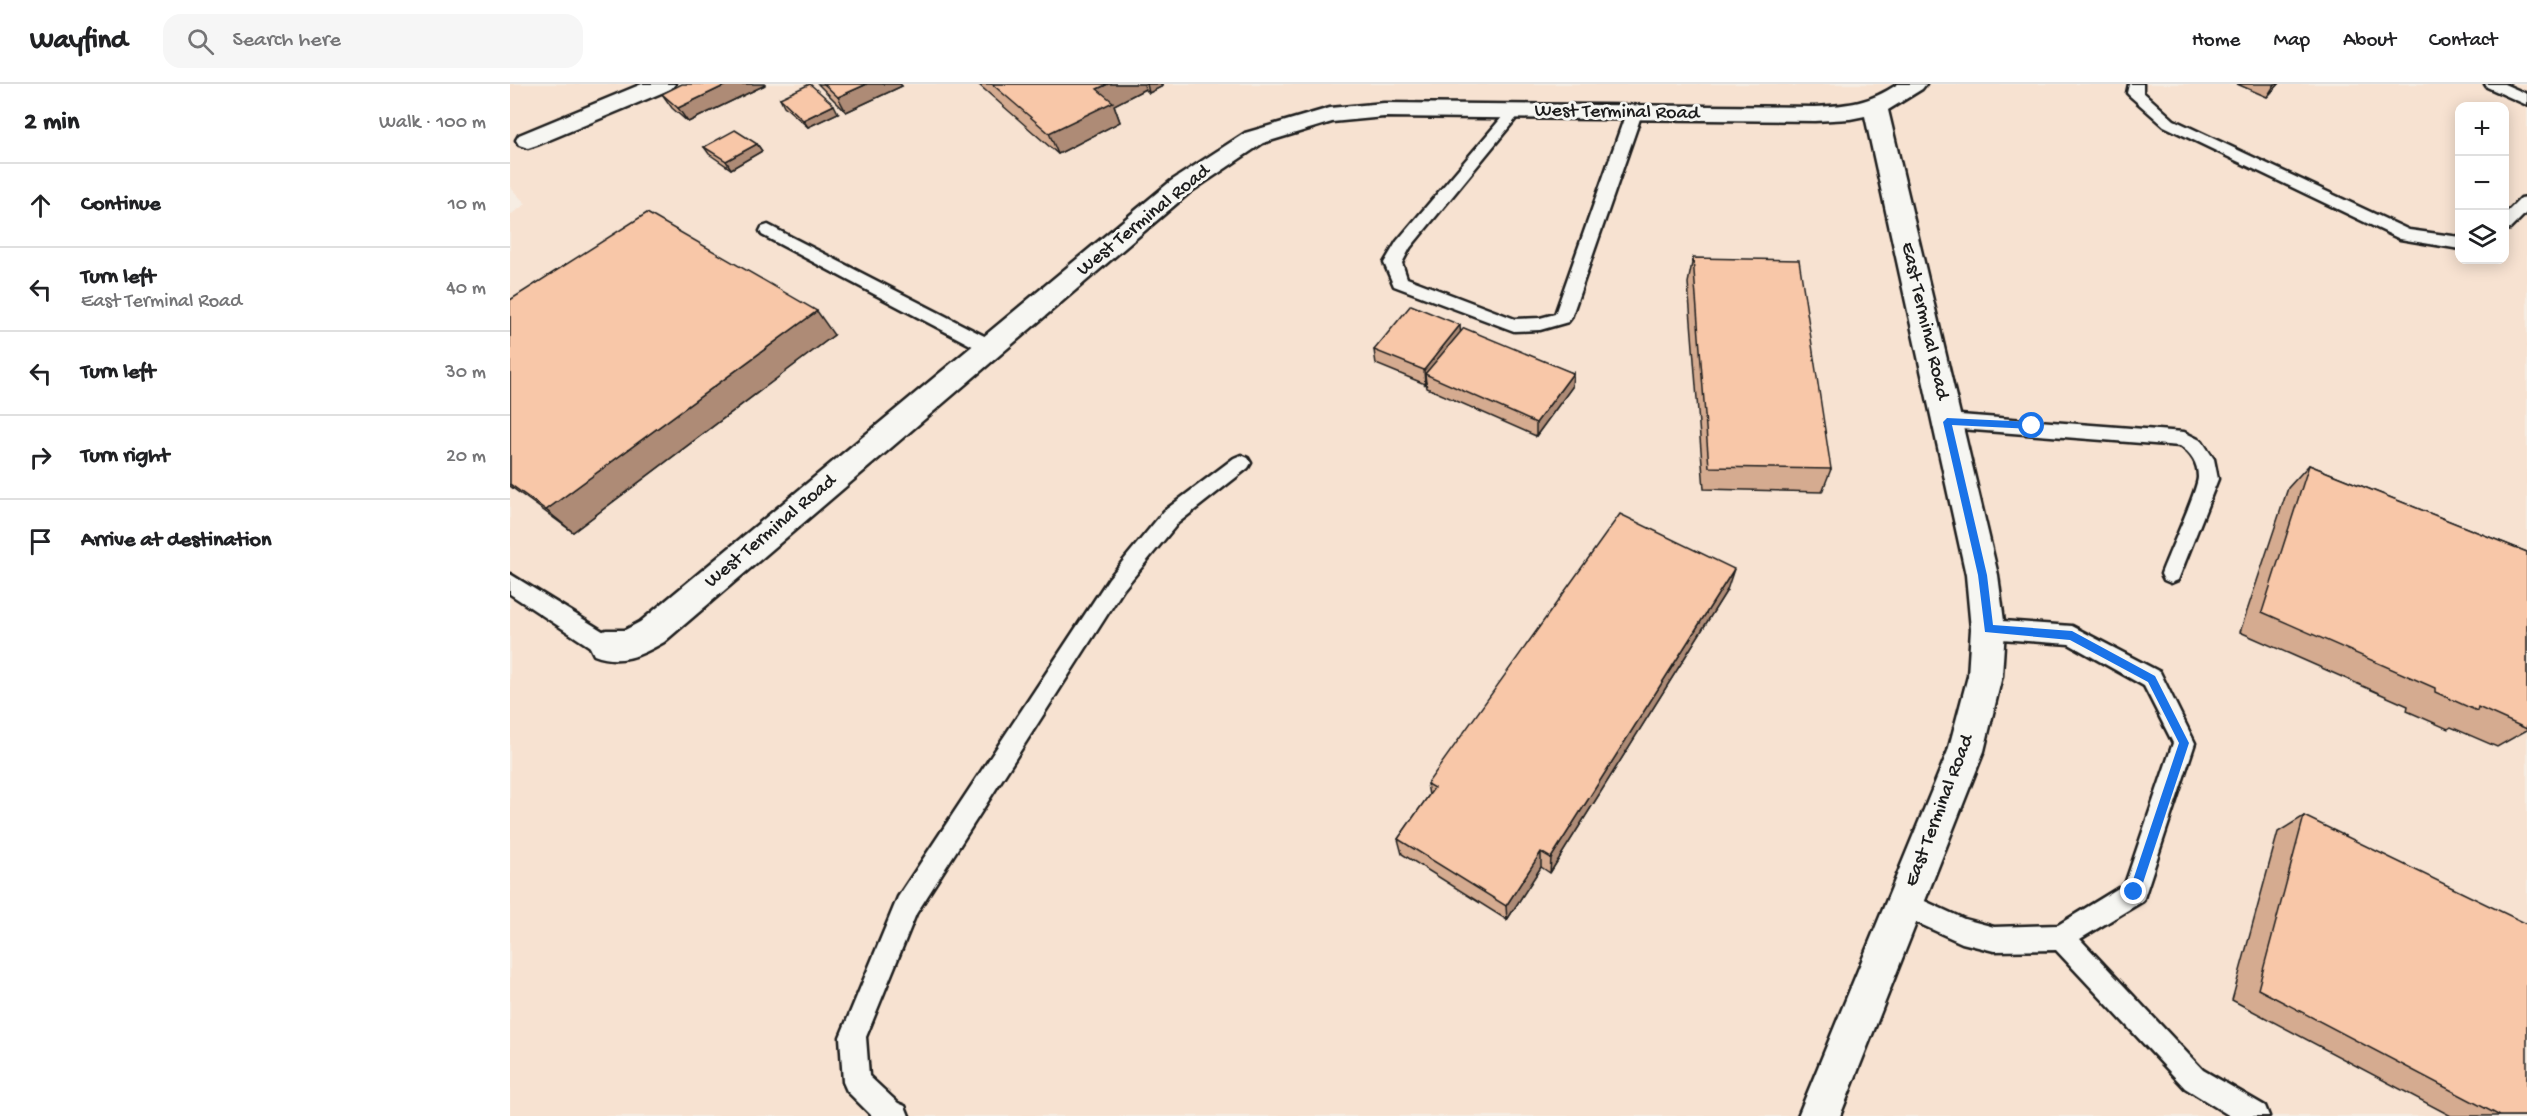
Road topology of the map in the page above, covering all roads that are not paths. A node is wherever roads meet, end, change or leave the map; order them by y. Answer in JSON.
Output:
{"nodes":[{"id":1,"x":663,"y":84,"type":"edge"},
{"id":2,"x":1914,"y":84,"type":"edge"},
{"id":3,"x":2136,"y":84,"type":"edge"},
{"id":4,"x":2492,"y":84,"type":"edge"},
{"id":5,"x":2527,"y":100,"type":"edge"},
{"id":6,"x":1875,"y":106,"type":"junction"},
{"id":7,"x":1515,"y":112,"type":"junction"},
{"id":8,"x":1634,"y":113,"type":"junction"},
{"id":9,"x":528,"y":140,"type":"dead end"},
{"id":10,"x":2527,"y":202,"type":"edge"},
{"id":11,"x":2509,"y":221,"type":"edge"},
{"id":12,"x":768,"y":231,"type":"dead end"},
{"id":13,"x":2455,"y":242,"type":"edge"},
{"id":14,"x":990,"y":347,"type":"junction"},
{"id":15,"x":1947,"y":422,"type":"junction"},
{"id":16,"x":1241,"y":463,"type":"dead end"},
{"id":17,"x":2171,"y":574,"type":"dead end"},
{"id":18,"x":510,"y":583,"type":"edge"},
{"id":19,"x":1988,"y":629,"type":"junction"},
{"id":20,"x":606,"y":645,"type":"joint"},
{"id":21,"x":1905,"y":904,"type":"junction"},
{"id":22,"x":2061,"y":937,"type":"junction"},
{"id":23,"x":895,"y":1116,"type":"edge"},
{"id":24,"x":1819,"y":1116,"type":"edge"},
{"id":25,"x":2255,"y":1116,"type":"edge"}],
"edges":[{"from":1,"to":9,"type":"street"},
{"from":2,"to":6,"type":"street","name":"West Terminal Road"},
{"from":3,"to":13,"type":"lane"},
{"from":4,"to":5,"type":"lane"},
{"from":6,"to":8,"type":"street","name":"West Terminal Road"},
{"from":6,"to":15,"type":"street","name":"East Terminal Road"},
{"from":7,"to":8,"type":"street","name":"West Terminal Road"},
{"from":7,"to":8,"type":"lane"},
{"from":7,"to":14,"type":"street","name":"West Terminal Road"},
{"from":10,"to":11,"type":"lane"},
{"from":12,"to":14,"type":"lane"},
{"from":14,"to":20,"type":"street","name":"West Terminal Road"},
{"from":15,"to":17,"type":"lane"},
{"from":15,"to":19,"type":"street","name":"East Terminal Road"},
{"from":16,"to":23,"type":"lane"},
{"from":18,"to":20,"type":"lane"},
{"from":19,"to":21,"type":"street","name":"East Terminal Road"},
{"from":19,"to":22,"type":"lane"},
{"from":21,"to":22,"type":"lane"},
{"from":21,"to":24,"type":"street","name":"East Terminal Road"},
{"from":22,"to":25,"type":"lane"}]}
